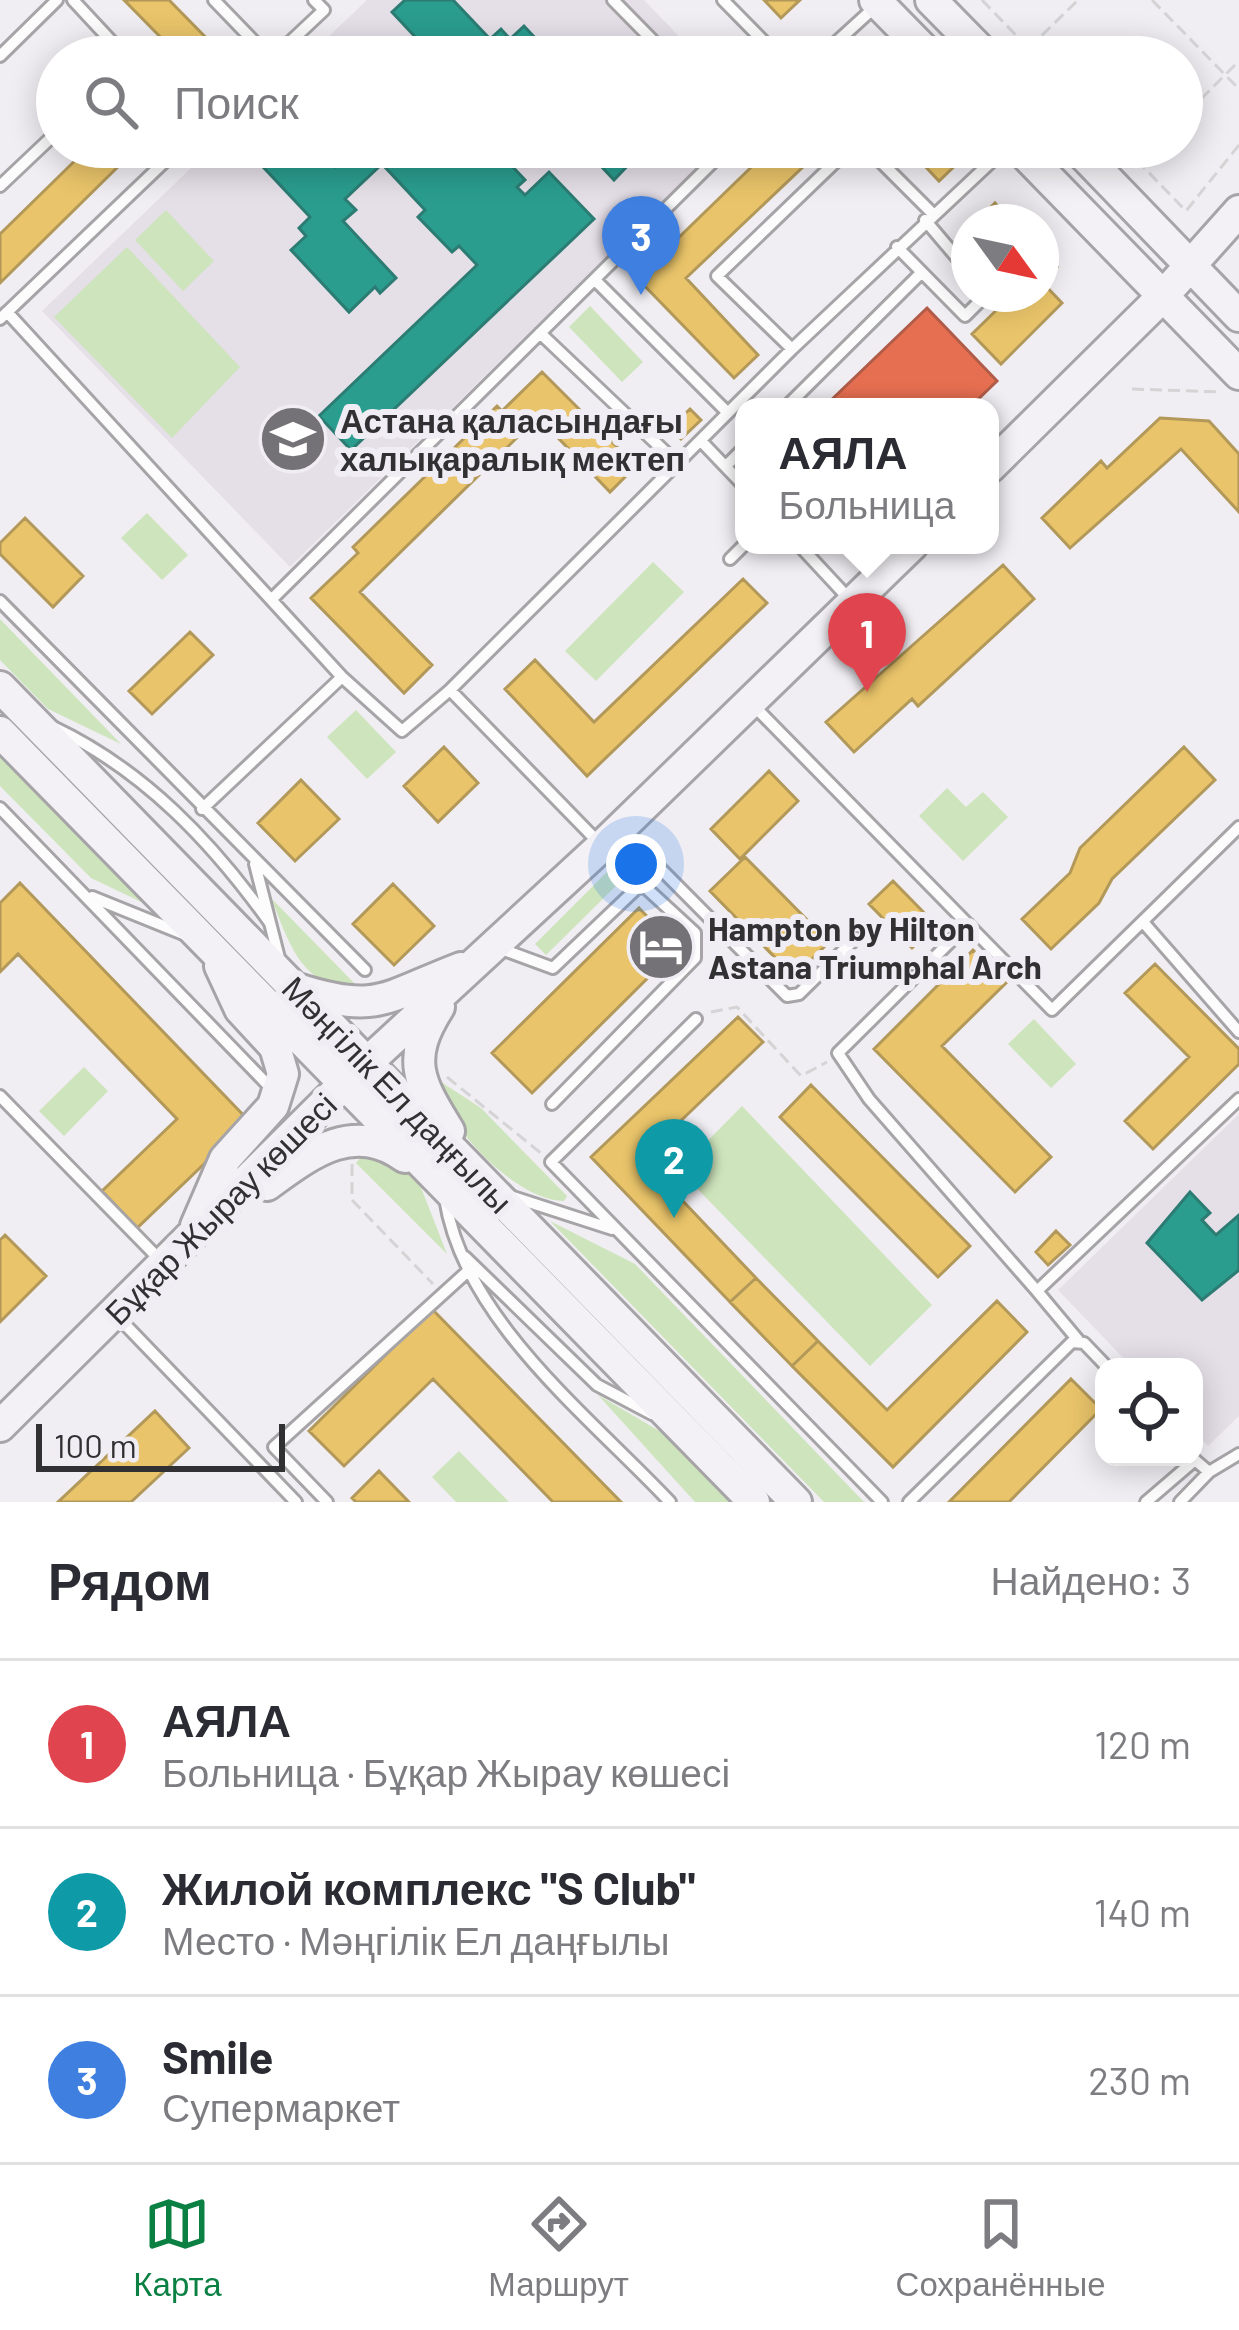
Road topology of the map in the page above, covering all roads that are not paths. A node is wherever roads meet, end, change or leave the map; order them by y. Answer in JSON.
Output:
{"nodes":[{"id":1,"x":57,"y":0,"type":"edge"},
{"id":2,"x":73,"y":0,"type":"edge"},
{"id":3,"x":214,"y":0,"type":"edge"},
{"id":4,"x":334,"y":0,"type":"edge"},
{"id":5,"x":613,"y":0,"type":"edge"},
{"id":6,"x":723,"y":0,"type":"edge"},
{"id":7,"x":931,"y":0,"type":"edge"},
{"id":8,"x":877,"y":2,"type":"edge"},
{"id":9,"x":319,"y":5,"type":"edge"},
{"id":10,"x":106,"y":36,"type":"edge"},
{"id":11,"x":251,"y":36,"type":"edge"},
{"id":12,"x":291,"y":36,"type":"edge"},
{"id":13,"x":648,"y":36,"type":"edge"},
{"id":14,"x":758,"y":36,"type":"edge"},
{"id":15,"x":842,"y":36,"type":"edge"},
{"id":16,"x":910,"y":36,"type":"edge"},
{"id":17,"x":966,"y":36,"type":"edge"},
{"id":18,"x":0,"y":56,"type":"edge"},
{"id":19,"x":36,"y":152,"type":"edge"},
{"id":20,"x":158,"y":168,"type":"edge"},
{"id":21,"x":708,"y":168,"type":"edge"},
{"id":22,"x":829,"y":168,"type":"edge"},
{"id":23,"x":885,"y":168,"type":"edge"},
{"id":24,"x":983,"y":168,"type":"edge"},
{"id":25,"x":1038,"y":168,"type":"edge"},
{"id":26,"x":1096,"y":168,"type":"edge"},
{"id":27,"x":0,"y":186,"type":"edge"},
{"id":28,"x":1239,"y":211,"type":"edge"},
{"id":29,"x":928,"y":217,"type":"junction"},
{"id":30,"x":897,"y":247,"type":"junction"},
{"id":31,"x":951,"y":248,"type":"edge"},
{"id":32,"x":1190,"y":265,"type":"junction"},
{"id":33,"x":920,"y":274,"type":"junction"},
{"id":34,"x":597,"y":282,"type":"junction"},
{"id":35,"x":1163,"y":296,"type":"junction"},
{"id":36,"x":951,"y":303,"type":"edge"},
{"id":37,"x":4,"y":315,"type":"edge"},
{"id":38,"x":1239,"y":316,"type":"edge"},
{"id":39,"x":540,"y":333,"type":"junction"},
{"id":40,"x":792,"y":349,"type":"junction"},
{"id":41,"x":1234,"y":383,"type":"edge"},
{"id":42,"x":741,"y":398,"type":"edge"},
{"id":43,"x":795,"y":398,"type":"edge"},
{"id":44,"x":735,"y":404,"type":"edge"},
{"id":45,"x":727,"y":412,"type":"junction"},
{"id":46,"x":701,"y":440,"type":"junction"},
{"id":47,"x":735,"y":457,"type":"edge"},
{"id":48,"x":999,"y":458,"type":"edge"},
{"id":49,"x":678,"y":464,"type":"junction"},
{"id":50,"x":726,"y":466,"type":"junction"},
{"id":51,"x":735,"y":476,"type":"edge"},
{"id":52,"x":735,"y":554,"type":"edge"},
{"id":53,"x":807,"y":554,"type":"edge"},
{"id":54,"x":903,"y":554,"type":"edge"},
{"id":55,"x":730,"y":559,"type":"dead end"},
{"id":56,"x":274,"y":597,"type":"junction"},
{"id":57,"x":0,"y":601,"type":"edge"},
{"id":58,"x":853,"y":603,"type":"junction"},
{"id":59,"x":342,"y":677,"type":"junction"},
{"id":60,"x":0,"y":687,"type":"edge"},
{"id":61,"x":450,"y":690,"type":"junction"},
{"id":62,"x":752,"y":703,"type":"junction"},
{"id":63,"x":26,"y":713,"type":"junction"},
{"id":64,"x":0,"y":732,"type":"edge"},
{"id":65,"x":202,"y":808,"type":"junction"},
{"id":66,"x":3,"y":817,"type":"edge"},
{"id":67,"x":1239,"y":827,"type":"edge"},
{"id":68,"x":611,"y":837,"type":"junction"},
{"id":69,"x":254,"y":862,"type":"junction"},
{"id":70,"x":632,"y":892,"type":"junction"},
{"id":71,"x":83,"y":894,"type":"junction"},
{"id":72,"x":1143,"y":922,"type":"junction"},
{"id":73,"x":270,"y":923,"type":"junction"},
{"id":74,"x":968,"y":924,"type":"junction"},
{"id":75,"x":856,"y":938,"type":"dead end"},
{"id":76,"x":211,"y":947,"type":"junction"},
{"id":77,"x":476,"y":964,"type":"junction"},
{"id":78,"x":365,"y":970,"type":"dead end"},
{"id":79,"x":288,"y":982,"type":"junction"},
{"id":80,"x":696,"y":1018,"type":"road end"},
{"id":81,"x":1239,"y":1032,"type":"edge"},
{"id":82,"x":367,"y":1063,"type":"junction"},
{"id":83,"x":266,"y":1083,"type":"dead end"},
{"id":84,"x":344,"y":1084,"type":"junction"},
{"id":85,"x":0,"y":1096,"type":"edge"},
{"id":86,"x":1239,"y":1100,"type":"edge"},
{"id":87,"x":552,"y":1104,"type":"dead end"},
{"id":88,"x":482,"y":1181,"type":"junction"},
{"id":89,"x":442,"y":1183,"type":"junction"},
{"id":90,"x":616,"y":1230,"type":"junction"},
{"id":91,"x":198,"y":1234,"type":"junction"},
{"id":92,"x":458,"y":1251,"type":"junction"},
{"id":93,"x":166,"y":1265,"type":"junction"},
{"id":94,"x":463,"y":1275,"type":"junction"},
{"id":95,"x":1037,"y":1291,"type":"junction"},
{"id":96,"x":115,"y":1314,"type":"junction"},
{"id":97,"x":1078,"y":1340,"type":"junction"},
{"id":98,"x":1097,"y":1358,"type":"edge"},
{"id":99,"x":0,"y":1426,"type":"edge"},
{"id":100,"x":685,"y":1431,"type":"junction"},
{"id":101,"x":1239,"y":1454,"type":"edge"},
{"id":102,"x":1185,"y":1466,"type":"edge"},
{"id":103,"x":1203,"y":1466,"type":"edge"},
{"id":104,"x":1209,"y":1472,"type":"junction"},
{"id":105,"x":296,"y":1502,"type":"edge"},
{"id":106,"x":326,"y":1502,"type":"edge"},
{"id":107,"x":670,"y":1502,"type":"edge"},
{"id":108,"x":754,"y":1502,"type":"edge"},
{"id":109,"x":796,"y":1502,"type":"edge"},
{"id":110,"x":882,"y":1502,"type":"edge"},
{"id":111,"x":908,"y":1502,"type":"edge"},
{"id":112,"x":1146,"y":1502,"type":"edge"},
{"id":113,"x":1180,"y":1502,"type":"edge"}],
"edges":[{"from":1,"to":18,"type":"lane"},
{"from":2,"to":10,"type":"lane"},
{"from":3,"to":11,"type":"lane"},
{"from":4,"to":9,"type":"lane"},
{"from":5,"to":13,"type":"lane"},
{"from":6,"to":14,"type":"lane"},
{"from":7,"to":17,"type":"main road"},
{"from":8,"to":15,"type":"lane"},
{"from":8,"to":16,"type":"main road"},
{"from":9,"to":12,"type":"lane"},
{"from":19,"to":27,"type":"lane"},
{"from":20,"to":37,"type":"lane"},
{"from":21,"to":34,"type":"lane"},
{"from":22,"to":40,"type":"lane"},
{"from":23,"to":29,"type":"lane"},
{"from":24,"to":29,"type":"lane"},
{"from":25,"to":35,"type":"main road"},
{"from":26,"to":32,"type":"main road"},
{"from":28,"to":32,"type":"main road"},
{"from":29,"to":30,"type":"lane"},
{"from":29,"to":31,"type":"lane"},
{"from":30,"to":33,"type":"lane"},
{"from":30,"to":40,"type":"lane"},
{"from":32,"to":35,"type":"main road"},
{"from":32,"to":38,"type":"main road"},
{"from":33,"to":36,"type":"lane"},
{"from":33,"to":43,"type":"lane"},
{"from":34,"to":39,"type":"lane"},
{"from":34,"to":45,"type":"lane"},
{"from":35,"to":41,"type":"main road"},
{"from":35,"to":48,"type":"main road"},
{"from":37,"to":56,"type":"lane"},
{"from":39,"to":49,"type":"lane"},
{"from":39,"to":56,"type":"lane"},
{"from":40,"to":42,"type":"lane"},
{"from":44,"to":45,"type":"lane"},
{"from":45,"to":46,"type":"lane"},
{"from":46,"to":49,"type":"lane"},
{"from":46,"to":50,"type":"lane"},
{"from":47,"to":50,"type":"lane"},
{"from":49,"to":61,"type":"lane"},
{"from":50,"to":51,"type":"lane"},
{"from":52,"to":55,"type":"lane"},
{"from":53,"to":58,"type":"lane"},
{"from":54,"to":58,"type":"main road","name":"Бұқар Жырау көшесі"},
{"from":56,"to":59,"type":"lane"},
{"from":57,"to":65,"type":"lane"},
{"from":58,"to":62,"type":"main road","name":"Бұқар Жырау көшесі"},
{"from":59,"to":61,"type":"lane"},
{"from":59,"to":65,"type":"lane"},
{"from":60,"to":63,"type":"main road","name":"Мәңгілік Ел даңғылы"},
{"from":61,"to":68,"type":"lane"},
{"from":62,"to":68,"type":"main road","name":"Бұқар Жырау көшесі"},
{"from":62,"to":74,"type":"lane"},
{"from":63,"to":73,"type":"lane"},
{"from":63,"to":79,"type":"main road","name":"Мәңгілік Ел даңғылы"},
{"from":64,"to":76,"type":"main road","name":"Мәңгілік Ел даңғылы"},
{"from":65,"to":69,"type":"lane"},
{"from":66,"to":71,"type":"lane"},
{"from":67,"to":72,"type":"lane"},
{"from":68,"to":70,"type":"lane"},
{"from":68,"to":75,"type":"lane"},
{"from":68,"to":77,"type":"main road","name":"Бұқар Жырау көшесі"},
{"from":69,"to":73,"type":"lane"},
{"from":69,"to":78,"type":"lane"},
{"from":70,"to":77,"type":"lane"},
{"from":70,"to":87,"type":"lane"},
{"from":71,"to":76,"type":"lane"},
{"from":71,"to":83,"type":"lane"},
{"from":72,"to":74,"type":"lane"},
{"from":72,"to":81,"type":"lane"},
{"from":73,"to":79,"type":"lane"},
{"from":74,"to":95,"type":"lane"},
{"from":76,"to":84,"type":"main road","name":"Мәңгілік Ел даңғылы"},
{"from":76,"to":91,"type":"main road"},
{"from":77,"to":79,"type":"main road"},
{"from":77,"to":82,"type":"main road","name":"Бұқар Жырау көшесі"},
{"from":77,"to":88,"type":"main road"},
{"from":79,"to":82,"type":"main road","name":"Мәңгілік Ел даңғылы"},
{"from":80,"to":90,"type":"lane"},
{"from":82,"to":84,"type":"main road","name":"Бұқар Жырау көшесі"},
{"from":82,"to":88,"type":"main road","name":"Мәңгілік Ел даңғылы"},
{"from":84,"to":89,"type":"main road","name":"Мәңгілік Ел даңғылы"},
{"from":84,"to":91,"type":"main road","name":"Бұқар Жырау көшесі"},
{"from":85,"to":93,"type":"lane"},
{"from":86,"to":95,"type":"lane"},
{"from":88,"to":90,"type":"lane"},
{"from":88,"to":109,"type":"main road","name":"Мәңгілік Ел даңғылы"},
{"from":89,"to":91,"type":"main road"},
{"from":89,"to":92,"type":"lane"},
{"from":89,"to":100,"type":"main road","name":"Мәңгілік Ел даңғылы"},
{"from":90,"to":110,"type":"lane"},
{"from":91,"to":93,"type":"main road","name":"Бұқар Жырау көшесі"},
{"from":92,"to":94,"type":"lane"},
{"from":92,"to":100,"type":"lane"},
{"from":93,"to":96,"type":"main road","name":"Бұқар Жырау көшесі"},
{"from":94,"to":106,"type":"lane"},
{"from":94,"to":107,"type":"lane"},
{"from":95,"to":97,"type":"lane"},
{"from":96,"to":99,"type":"main road","name":"Бұқар Жырау көшесі"},
{"from":96,"to":105,"type":"lane"},
{"from":97,"to":98,"type":"lane"},
{"from":97,"to":111,"type":"lane"},
{"from":100,"to":108,"type":"main road","name":"Мәңгілік Ел даңғылы"},
{"from":101,"to":104,"type":"lane"},
{"from":102,"to":112,"type":"lane"},
{"from":103,"to":104,"type":"lane"},
{"from":104,"to":113,"type":"lane"}]}
